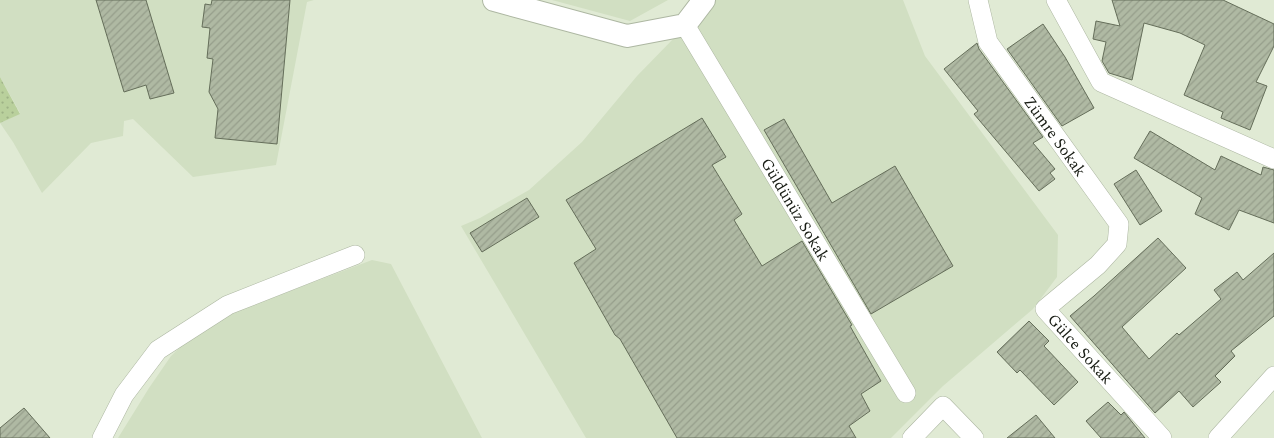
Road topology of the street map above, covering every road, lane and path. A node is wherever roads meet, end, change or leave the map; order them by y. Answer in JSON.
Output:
{"nodes":[{"id":1,"x":494,"y":0,"type":"edge"},
{"id":2,"x":704,"y":0,"type":"edge"},
{"id":3,"x":978,"y":0,"type":"edge"},
{"id":4,"x":1056,"y":0,"type":"edge"},
{"id":5,"x":685,"y":25,"type":"junction"},
{"id":6,"x":1274,"y":159,"type":"edge"},
{"id":7,"x":355,"y":255,"type":"dead end"},
{"id":8,"x":1098,"y":265,"type":"joint"},
{"id":9,"x":1274,"y":376,"type":"edge"},
{"id":10,"x":906,"y":394,"type":"dead end"},
{"id":11,"x":102,"y":438,"type":"edge"},
{"id":12,"x":912,"y":438,"type":"edge"},
{"id":13,"x":974,"y":438,"type":"edge"},
{"id":14,"x":1162,"y":438,"type":"edge"},
{"id":15,"x":1218,"y":438,"type":"edge"}],
"edges":[{"from":1,"to":5,"type":"street"},
{"from":2,"to":5,"type":"street"},
{"from":3,"to":8,"type":"street","name":"Zümre Sokak"},
{"from":4,"to":6,"type":"street"},
{"from":5,"to":10,"type":"street","name":"Güldünüz Sokak"},
{"from":7,"to":11,"type":"street"},
{"from":8,"to":14,"type":"street","name":"Gülce Sokak"},
{"from":9,"to":15,"type":"street"},
{"from":12,"to":13,"type":"street"}]}
